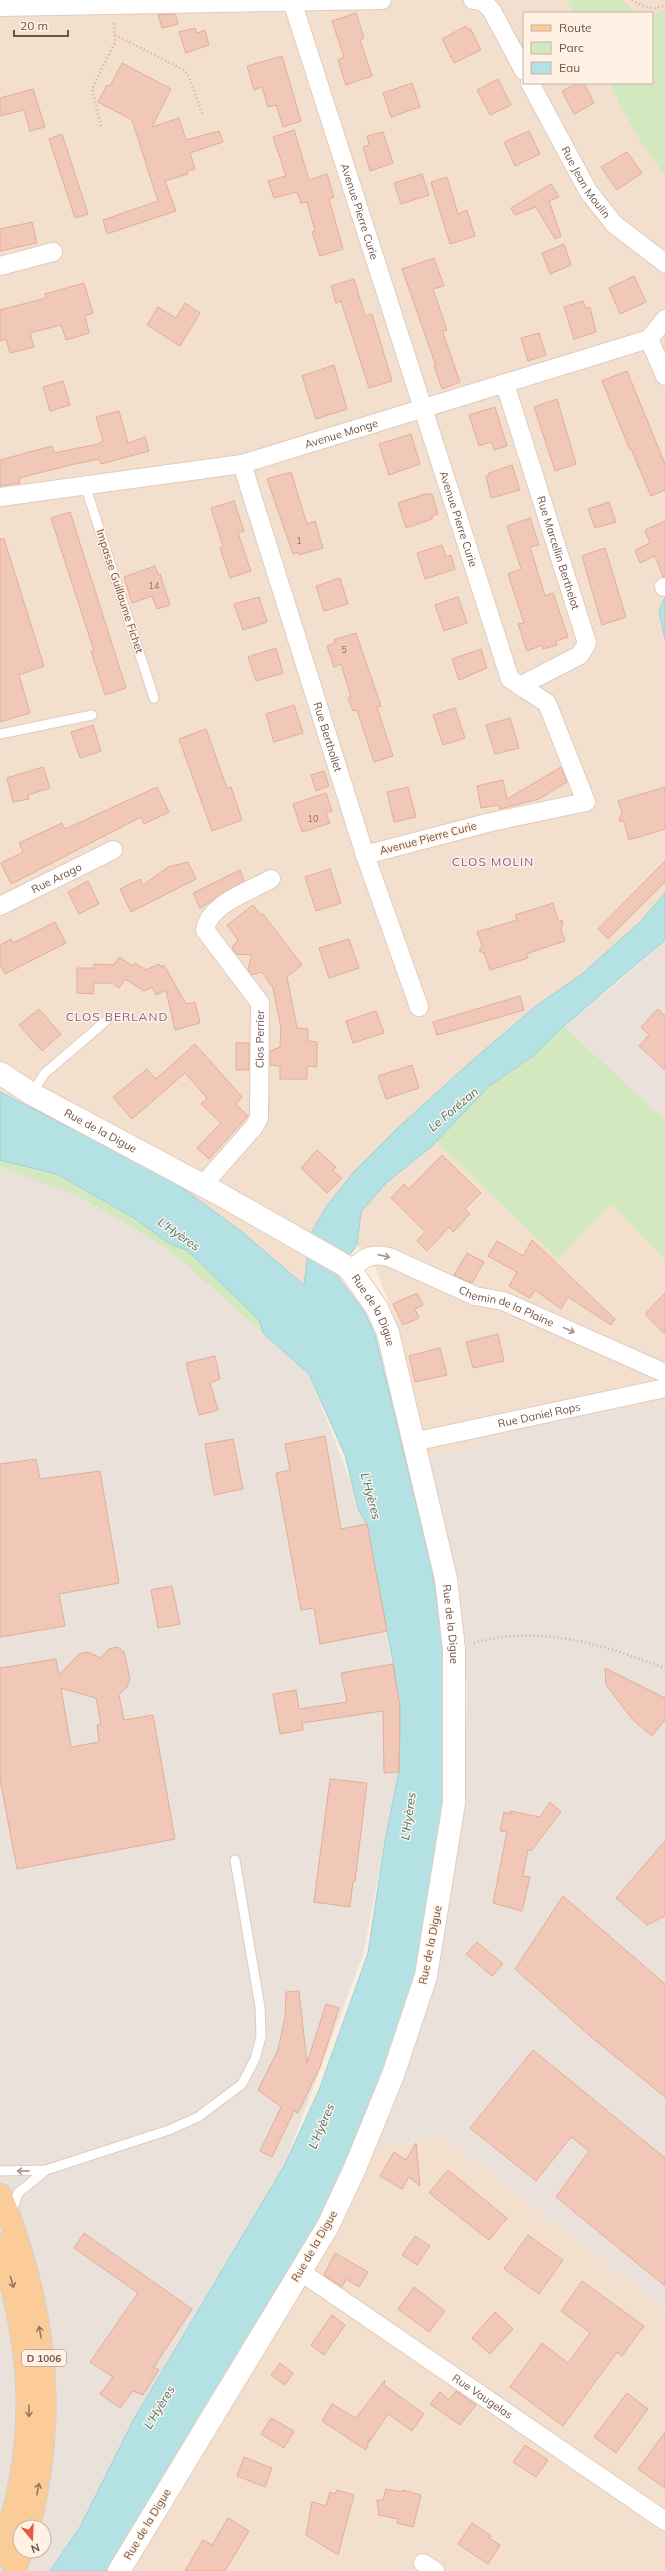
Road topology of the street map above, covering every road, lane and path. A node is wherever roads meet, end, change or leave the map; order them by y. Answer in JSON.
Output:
{"nodes":[{"id":1,"x":315,"y":0,"type":"edge"},
{"id":2,"x":382,"y":0,"type":"edge"},
{"id":3,"x":632,"y":0,"type":"edge"},
{"id":4,"x":220,"y":1,"type":"edge"},
{"id":5,"x":292,"y":1,"type":"edge"},
{"id":6,"x":478,"y":1,"type":"edge"},
{"id":7,"x":112,"y":4,"type":"junction"},
{"id":8,"x":665,"y":5,"type":"edge"},
{"id":9,"x":0,"y":7,"type":"edge"},
{"id":10,"x":114,"y":35,"type":"junction"},
{"id":11,"x":523,"y":69,"type":"edge"},
{"id":12,"x":531,"y":84,"type":"edge"},
{"id":13,"x":203,"y":116,"type":"dead end"},
{"id":14,"x":101,"y":126,"type":"dead end"},
{"id":15,"x":53,"y":252,"type":"dead end"},
{"id":16,"x":665,"y":262,"type":"edge"},
{"id":17,"x":0,"y":266,"type":"edge"},
{"id":18,"x":665,"y":319,"type":"edge"},
{"id":19,"x":649,"y":339,"type":"junction"},
{"id":20,"x":665,"y":376,"type":"edge"},
{"id":21,"x":505,"y":384,"type":"junction"},
{"id":22,"x":424,"y":408,"type":"junction"},
{"id":23,"x":242,"y":464,"type":"junction"},
{"id":24,"x":85,"y":485,"type":"junction"},
{"id":25,"x":0,"y":497,"type":"edge"},
{"id":26,"x":520,"y":686,"type":"junction"},
{"id":27,"x":154,"y":698,"type":"dead end"},
{"id":28,"x":92,"y":715,"type":"dead end"},
{"id":29,"x":0,"y":734,"type":"edge"},
{"id":30,"x":113,"y":850,"type":"dead end"},
{"id":31,"x":366,"y":855,"type":"junction"},
{"id":32,"x":271,"y":879,"type":"dead end"},
{"id":33,"x":0,"y":906,"type":"edge"},
{"id":34,"x":419,"y":1007,"type":"dead end"},
{"id":35,"x":107,"y":1020,"type":"dead end"},
{"id":36,"x":0,"y":1073,"type":"edge"},
{"id":37,"x":32,"y":1094,"type":"junction"},
{"id":38,"x":205,"y":1187,"type":"junction"},
{"id":39,"x":348,"y":1268,"type":"junction"},
{"id":40,"x":665,"y":1373,"type":"edge"},
{"id":41,"x":665,"y":1388,"type":"edge"},
{"id":42,"x":413,"y":1442,"type":"junction"},
{"id":43,"x":454,"y":1649,"type":"junction"},
{"id":44,"x":665,"y":1669,"type":"edge"},
{"id":45,"x":235,"y":1860,"type":"dead end"},
{"id":46,"x":46,"y":2170,"type":"junction"},
{"id":47,"x":0,"y":2171,"type":"edge"},
{"id":48,"x":5,"y":2195,"type":"edge"},
{"id":49,"x":0,"y":2245,"type":"edge"},
{"id":50,"x":301,"y":2272,"type":"junction"},
{"id":51,"x":31,"y":2519,"type":"edge"},
{"id":52,"x":665,"y":2521,"type":"edge"},
{"id":53,"x":0,"y":2555,"type":"edge"},
{"id":54,"x":19,"y":2559,"type":"edge"},
{"id":55,"x":14,"y":2571,"type":"edge"},
{"id":56,"x":119,"y":2571,"type":"edge"}],
"edges":[{"from":1,"to":2,"type":"street"},
{"from":1,"to":5,"type":"street"},
{"from":3,"to":8,"type":"path"},
{"from":4,"to":5,"type":"street"},
{"from":4,"to":7,"type":"street"},
{"from":5,"to":22,"type":"street","name":"Avenue Pierre Curie"},
{"from":6,"to":11,"type":"street"},
{"from":7,"to":9,"type":"street"},
{"from":7,"to":10,"type":"path"},
{"from":10,"to":13,"type":"path"},
{"from":10,"to":14,"type":"path"},
{"from":12,"to":16,"type":"street","name":"Rue Jean Moulin"},
{"from":15,"to":17,"type":"street"},
{"from":18,"to":19,"type":"street"},
{"from":19,"to":20,"type":"street"},
{"from":19,"to":21,"type":"street","name":"Avenue Monge"},
{"from":21,"to":22,"type":"street","name":"Avenue Monge"},
{"from":21,"to":26,"type":"street","name":"Rue Marcellin Berthelot"},
{"from":22,"to":23,"type":"street","name":"Avenue Monge"},
{"from":22,"to":26,"type":"street","name":"Avenue Pierre Curie"},
{"from":23,"to":24,"type":"street","name":"Avenue Monge"},
{"from":23,"to":31,"type":"street","name":"Rue Berthollet"},
{"from":24,"to":25,"type":"street","name":"Avenue Monge"},
{"from":24,"to":27,"type":"lane","name":"Impasse Guillaume Fichet"},
{"from":26,"to":31,"type":"street","name":"Avenue Pierre Curie"},
{"from":28,"to":29,"type":"lane"},
{"from":30,"to":33,"type":"street","name":"Rue Arago"},
{"from":31,"to":34,"type":"street","name":"Rue Berthollet"},
{"from":32,"to":38,"type":"street","name":"Clos Perrier"},
{"from":35,"to":37,"type":"lane"},
{"from":36,"to":37,"type":"street","name":"Rue de la Digue"},
{"from":37,"to":38,"type":"street","name":"Rue de la Digue"},
{"from":38,"to":39,"type":"street","name":"Rue de la Digue"},
{"from":39,"to":40,"type":"street","name":"Chemin de la Plaine","one_way":true},
{"from":39,"to":42,"type":"street","name":"Rue de la Digue"},
{"from":41,"to":42,"type":"street","name":"Rue Daniel Rops"},
{"from":42,"to":43,"type":"street","name":"Rue de la Digue"},
{"from":43,"to":44,"type":"path"},
{"from":43,"to":50,"type":"street","name":"Rue de la Digue"},
{"from":45,"to":46,"type":"lane"},
{"from":46,"to":47,"type":"lane","one_way":true},
{"from":46,"to":48,"type":"lane"},
{"from":51,"to":48,"type":"main road","number":"D 1006","one_way":true},
{"from":49,"to":53,"type":"main road","number":"D 1006","one_way":true},
{"from":50,"to":52,"type":"street","name":"Rue Vaugelas"},
{"from":50,"to":56,"type":"street","name":"Rue de la Digue"},
{"from":54,"to":55,"type":"main road"}]}
